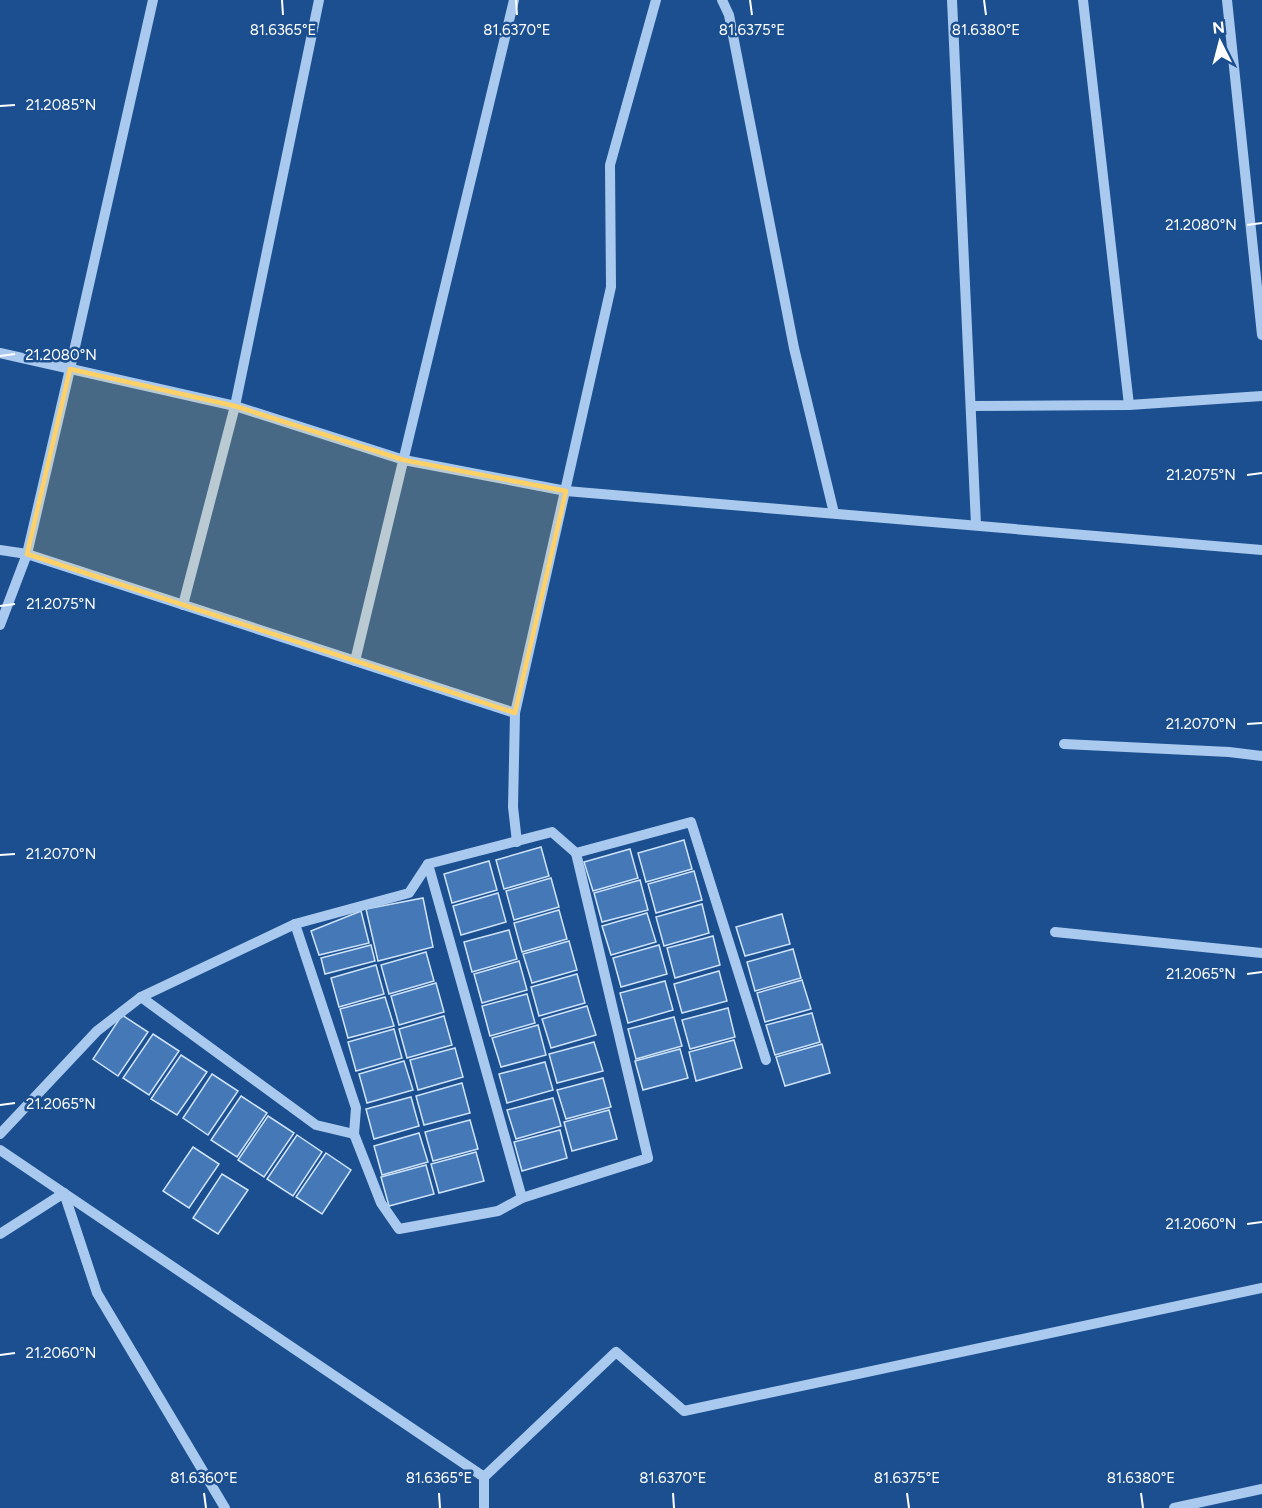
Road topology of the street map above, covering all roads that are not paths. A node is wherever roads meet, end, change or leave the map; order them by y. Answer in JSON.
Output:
{"nodes":[{"id":1,"x":153,"y":0,"type":"edge"},
{"id":2,"x":319,"y":0,"type":"edge"},
{"id":3,"x":514,"y":0,"type":"edge"},
{"id":4,"x":656,"y":0,"type":"edge"},
{"id":5,"x":722,"y":0,"type":"edge"},
{"id":6,"x":952,"y":0,"type":"edge"},
{"id":7,"x":1083,"y":0,"type":"edge"},
{"id":8,"x":1227,"y":0,"type":"edge"},
{"id":9,"x":1262,"y":335,"type":"edge"},
{"id":10,"x":0,"y":353,"type":"edge"},
{"id":11,"x":70,"y":369,"type":"junction"},
{"id":12,"x":1262,"y":396,"type":"edge"},
{"id":13,"x":1129,"y":405,"type":"junction"},
{"id":14,"x":235,"y":406,"type":"junction"},
{"id":15,"x":971,"y":406,"type":"junction"},
{"id":16,"x":404,"y":460,"type":"junction"},
{"id":17,"x":566,"y":491,"type":"junction"},
{"id":18,"x":834,"y":513,"type":"junction"},
{"id":19,"x":976,"y":525,"type":"junction"},
{"id":20,"x":0,"y":550,"type":"edge"},
{"id":21,"x":1262,"y":550,"type":"edge"},
{"id":22,"x":27,"y":554,"type":"junction"},
{"id":23,"x":183,"y":605,"type":"junction"},
{"id":24,"x":0,"y":625,"type":"edge"},
{"id":25,"x":355,"y":661,"type":"junction"},
{"id":26,"x":515,"y":713,"type":"junction"},
{"id":27,"x":1064,"y":744,"type":"dead end"},
{"id":28,"x":1262,"y":756,"type":"edge"},
{"id":29,"x":517,"y":842,"type":"junction"},
{"id":30,"x":576,"y":853,"type":"junction"},
{"id":31,"x":428,"y":864,"type":"junction"},
{"id":32,"x":295,"y":924,"type":"junction"},
{"id":33,"x":1055,"y":932,"type":"dead end"},
{"id":34,"x":1262,"y":953,"type":"edge"},
{"id":35,"x":141,"y":997,"type":"junction"},
{"id":36,"x":766,"y":1060,"type":"dead end"},
{"id":37,"x":0,"y":1134,"type":"edge"},
{"id":38,"x":354,"y":1134,"type":"junction"},
{"id":39,"x":0,"y":1150,"type":"edge"},
{"id":40,"x":64,"y":1193,"type":"junction"},
{"id":41,"x":522,"y":1198,"type":"junction"},
{"id":42,"x":0,"y":1234,"type":"edge"},
{"id":43,"x":1262,"y":1288,"type":"edge"},
{"id":44,"x":484,"y":1477,"type":"junction"},
{"id":45,"x":1262,"y":1489,"type":"edge"},
{"id":46,"x":225,"y":1508,"type":"edge"},
{"id":47,"x":484,"y":1508,"type":"edge"},
{"id":48,"x":1174,"y":1508,"type":"edge"}],
"edges":[{"from":1,"to":11,"type":"street"},
{"from":2,"to":14,"type":"street"},
{"from":3,"to":16,"type":"street"},
{"from":4,"to":17,"type":"street"},
{"from":5,"to":18,"type":"street"},
{"from":6,"to":15,"type":"street"},
{"from":7,"to":13,"type":"street"},
{"from":8,"to":9,"type":"street"},
{"from":10,"to":11,"type":"street"},
{"from":11,"to":14,"type":"street"},
{"from":11,"to":22,"type":"street"},
{"from":12,"to":13,"type":"street"},
{"from":13,"to":15,"type":"street"},
{"from":14,"to":16,"type":"street"},
{"from":14,"to":23,"type":"street"},
{"from":15,"to":19,"type":"street"},
{"from":16,"to":17,"type":"street"},
{"from":16,"to":25,"type":"street"},
{"from":17,"to":18,"type":"street"},
{"from":17,"to":26,"type":"street"},
{"from":18,"to":19,"type":"street"},
{"from":19,"to":21,"type":"street"},
{"from":20,"to":22,"type":"street"},
{"from":22,"to":23,"type":"street"},
{"from":22,"to":24,"type":"street"},
{"from":23,"to":25,"type":"street"},
{"from":25,"to":26,"type":"street"},
{"from":26,"to":29,"type":"street"},
{"from":27,"to":28,"type":"street"},
{"from":29,"to":30,"type":"street"},
{"from":29,"to":31,"type":"street"},
{"from":30,"to":36,"type":"street"},
{"from":30,"to":41,"type":"street"},
{"from":31,"to":32,"type":"street"},
{"from":31,"to":41,"type":"street"},
{"from":32,"to":35,"type":"street"},
{"from":32,"to":38,"type":"street"},
{"from":33,"to":34,"type":"street"},
{"from":35,"to":37,"type":"street"},
{"from":35,"to":38,"type":"street"},
{"from":38,"to":41,"type":"street"},
{"from":39,"to":40,"type":"street"},
{"from":40,"to":42,"type":"street"},
{"from":40,"to":44,"type":"street"},
{"from":40,"to":46,"type":"street"},
{"from":43,"to":44,"type":"street"},
{"from":44,"to":47,"type":"street"},
{"from":45,"to":48,"type":"street"}]}
